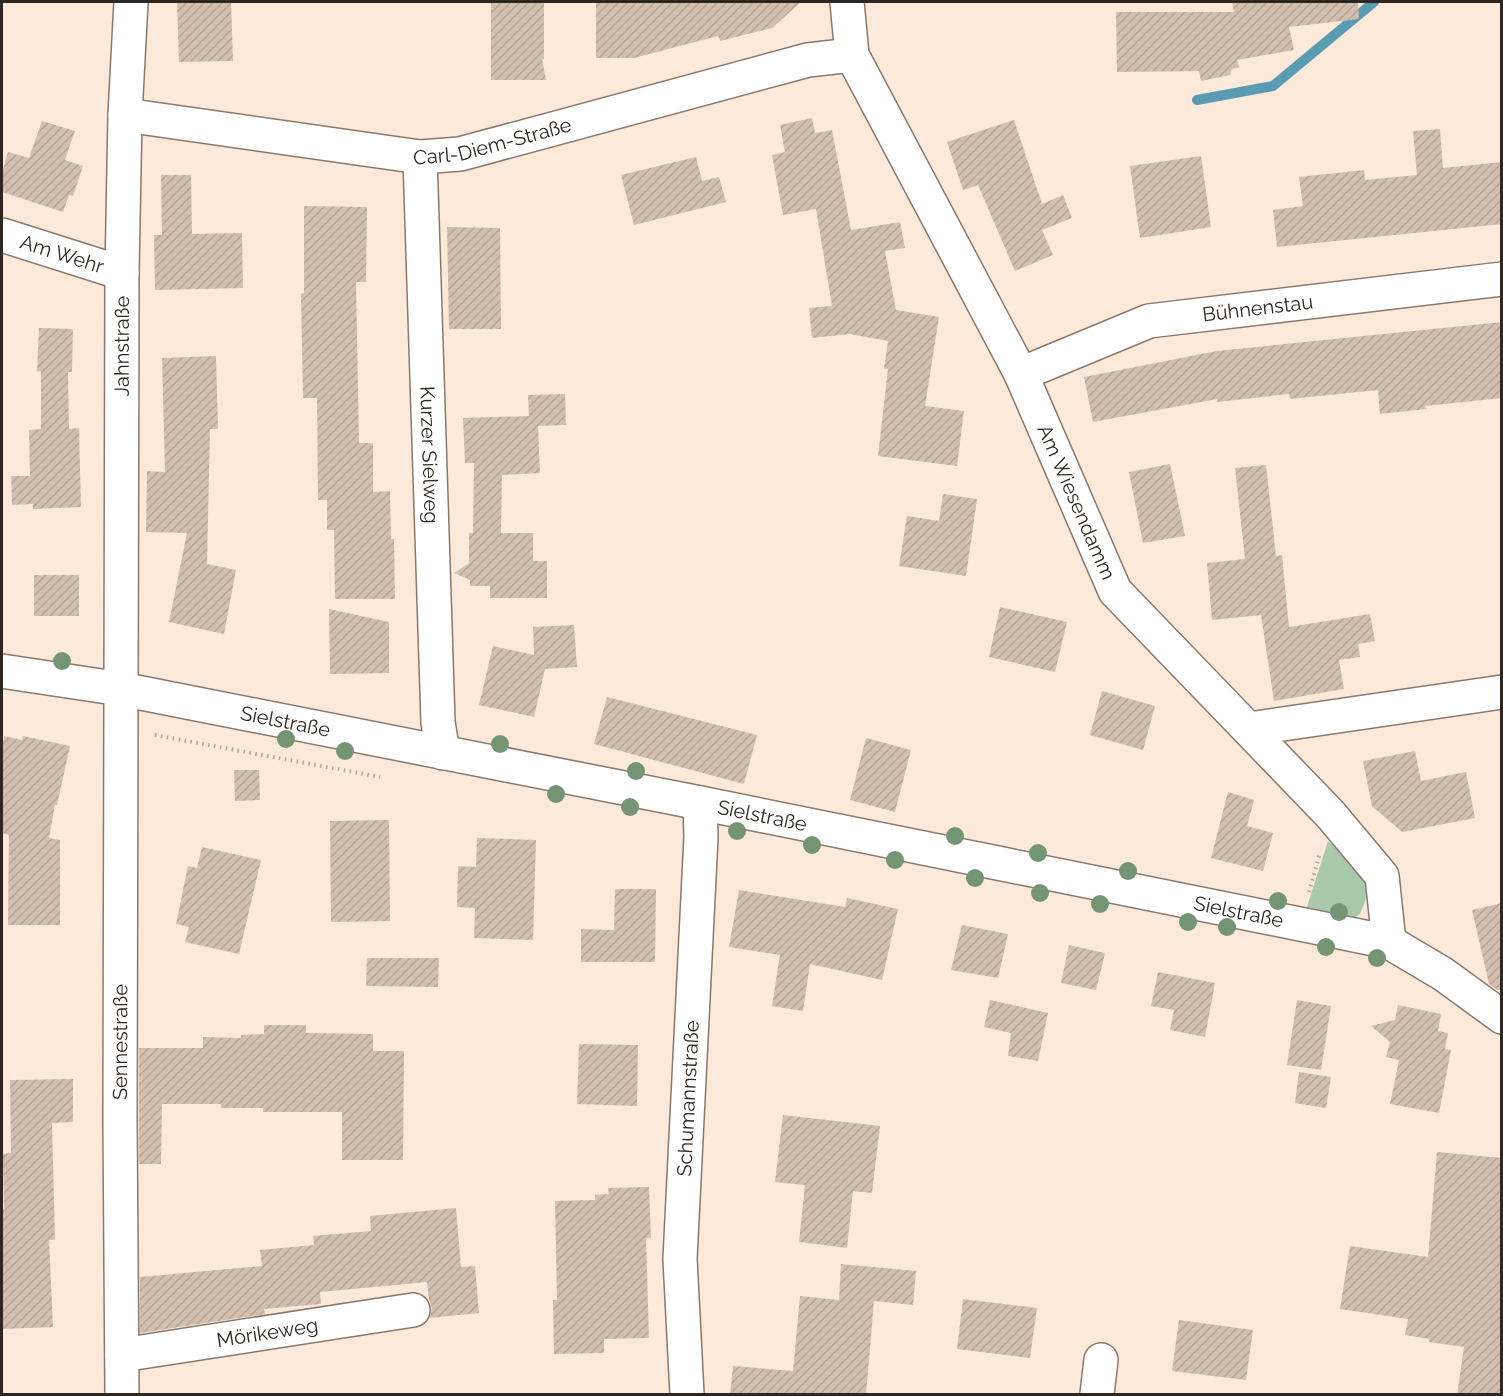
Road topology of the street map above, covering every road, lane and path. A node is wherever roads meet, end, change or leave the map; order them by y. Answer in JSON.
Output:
{"nodes":[{"id":1,"x":131,"y":2,"type":"edge"},
{"id":2,"x":847,"y":2,"type":"edge"},
{"id":3,"x":852,"y":54,"type":"junction"},
{"id":4,"x":125,"y":115,"type":"junction"},
{"id":5,"x":420,"y":157,"type":"junction"},
{"id":6,"x":2,"y":235,"type":"edge"},
{"id":7,"x":122,"y":273,"type":"junction"},
{"id":8,"x":1502,"y":279,"type":"edge"},
{"id":9,"x":1021,"y":374,"type":"junction"},
{"id":10,"x":2,"y":671,"type":"edge"},
{"id":11,"x":120,"y":689,"type":"junction"},
{"id":12,"x":1502,"y":692,"type":"edge"},
{"id":13,"x":1249,"y":729,"type":"junction"},
{"id":14,"x":443,"y":753,"type":"junction"},
{"id":15,"x":700,"y":803,"type":"junction"},
{"id":16,"x":1331,"y":815,"type":"junction"},
{"id":17,"x":1300,"y":924,"type":"junction"},
{"id":18,"x":1389,"y":942,"type":"junction"},
{"id":19,"x":1502,"y":1017,"type":"edge"},
{"id":20,"x":413,"y":1310,"type":"dead end"},
{"id":21,"x":122,"y":1355,"type":"junction"},
{"id":22,"x":1101,"y":1360,"type":"dead end"},
{"id":23,"x":122,"y":1395,"type":"edge"},
{"id":24,"x":687,"y":1395,"type":"edge"},
{"id":25,"x":1096,"y":1395,"type":"edge"}],
"edges":[{"from":1,"to":4,"type":"street","name":"Jahnstraße"},
{"from":2,"to":3,"type":"street","name":"Am Wiesendamm"},
{"from":3,"to":5,"type":"street","name":"Carl-Diem-Straße"},
{"from":3,"to":9,"type":"street","name":"Am Wiesendamm"},
{"from":4,"to":5,"type":"street","name":"Carl-Diem-Straße"},
{"from":4,"to":7,"type":"street","name":"Jahnstraße"},
{"from":5,"to":14,"type":"street","name":"Kurzer Sielweg"},
{"from":6,"to":7,"type":"street","name":"Am Wehr"},
{"from":7,"to":11,"type":"street","name":"Jahnstraße"},
{"from":8,"to":9,"type":"street","name":"Bühnenstau"},
{"from":9,"to":13,"type":"street","name":"Am Wiesendamm"},
{"from":10,"to":11,"type":"street","name":"Sielstraße"},
{"from":11,"to":14,"type":"street","name":"Sielstraße"},
{"from":11,"to":21,"type":"street","name":"Sennestraße"},
{"from":12,"to":13,"type":"street"},
{"from":13,"to":16,"type":"street","name":"Am Wiesendamm"},
{"from":14,"to":15,"type":"street","name":"Sielstraße"},
{"from":15,"to":17,"type":"street","name":"Sielstraße"},
{"from":15,"to":24,"type":"street","name":"Schumannstraße"},
{"from":16,"to":17,"type":"path"},
{"from":16,"to":18,"type":"street","name":"Am Wiesendamm"},
{"from":17,"to":18,"type":"street","name":"Sielstraße"},
{"from":18,"to":19,"type":"street","name":"Sielstraße"},
{"from":20,"to":21,"type":"street","name":"Mörikeweg"},
{"from":21,"to":23,"type":"street","name":"Sennestraße"},
{"from":22,"to":25,"type":"street"}]}
